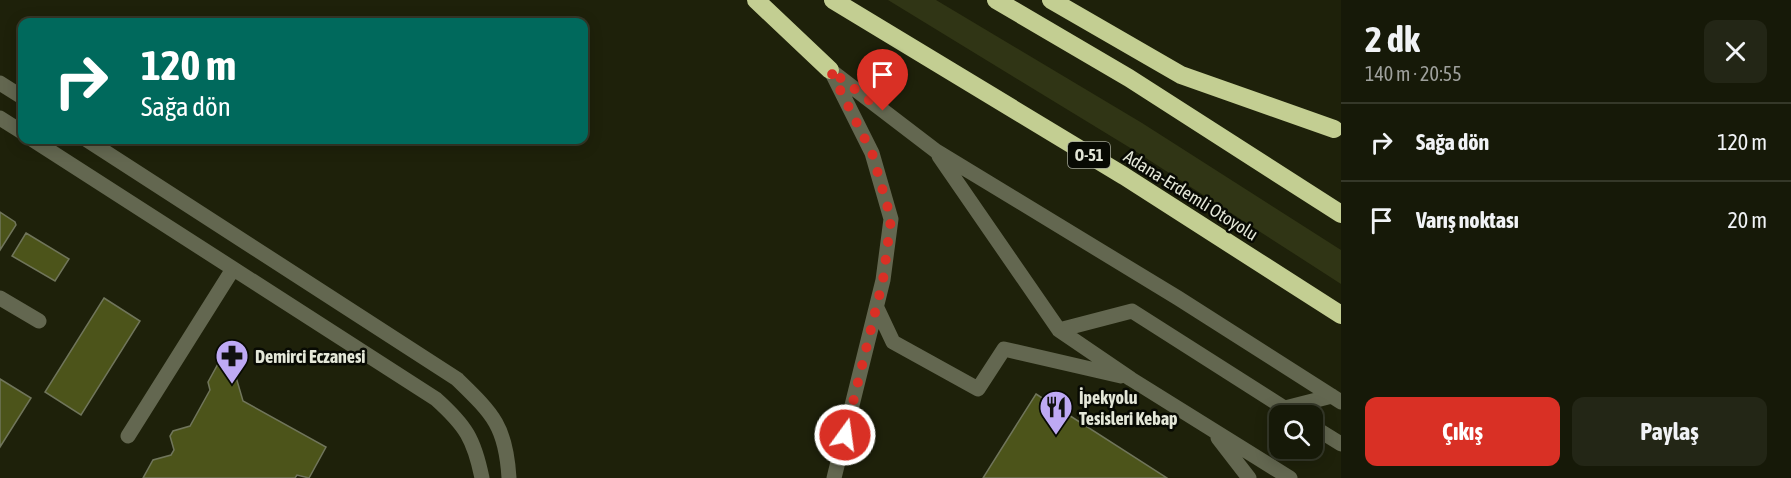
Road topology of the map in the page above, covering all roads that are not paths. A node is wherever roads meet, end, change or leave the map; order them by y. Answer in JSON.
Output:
{"nodes":[{"id":1,"x":756,"y":0,"type":"edge"},
{"id":2,"x":833,"y":0,"type":"edge"},
{"id":3,"x":996,"y":0,"type":"edge"},
{"id":4,"x":1051,"y":0,"type":"edge"},
{"id":5,"x":830,"y":70,"type":"junction"},
{"id":6,"x":0,"y":83,"type":"edge"},
{"id":7,"x":18,"y":94,"type":"edge"},
{"id":8,"x":0,"y":118,"type":"edge"},
{"id":9,"x":18,"y":129,"type":"edge"},
{"id":10,"x":1339,"y":130,"type":"edge"},
{"id":11,"x":39,"y":144,"type":"edge"},
{"id":12,"x":93,"y":144,"type":"edge"},
{"id":13,"x":936,"y":151,"type":"junction"},
{"id":14,"x":1341,"y":214,"type":"edge"},
{"id":15,"x":233,"y":269,"type":"junction"},
{"id":16,"x":0,"y":298,"type":"edge"},
{"id":17,"x":877,"y":308,"type":"junction"},
{"id":18,"x":1341,"y":315,"type":"edge"},
{"id":19,"x":39,"y":321,"type":"dead end"},
{"id":20,"x":1059,"y":330,"type":"junction"},
{"id":21,"x":1131,"y":379,"type":"junction"},
{"id":22,"x":1336,"y":399,"type":"edge"},
{"id":23,"x":1280,"y":405,"type":"edge"},
{"id":24,"x":1315,"y":405,"type":"edge"},
{"id":25,"x":1211,"y":429,"type":"junction"},
{"id":26,"x":1323,"y":433,"type":"edge"},
{"id":27,"x":128,"y":436,"type":"dead end"},
{"id":28,"x":1341,"y":444,"type":"edge"},
{"id":29,"x":482,"y":478,"type":"edge"},
{"id":30,"x":509,"y":478,"type":"edge"},
{"id":31,"x":834,"y":478,"type":"edge"},
{"id":32,"x":1249,"y":478,"type":"edge"},
{"id":33,"x":1290,"y":478,"type":"edge"}],
"edges":[{"from":1,"to":5,"type":"highway"},
{"from":2,"to":18,"type":"highway","name":"Adana-Erdemli Otoyolu","number":"O-51"},
{"from":3,"to":14,"type":"highway"},
{"from":4,"to":10,"type":"highway"},
{"from":5,"to":13,"type":"street"},
{"from":5,"to":17,"type":"street"},
{"from":6,"to":7,"type":"street"},
{"from":8,"to":9,"type":"street"},
{"from":11,"to":15,"type":"street"},
{"from":12,"to":30,"type":"street"},
{"from":13,"to":20,"type":"street"},
{"from":13,"to":22,"type":"street"},
{"from":15,"to":27,"type":"street"},
{"from":15,"to":29,"type":"street"},
{"from":16,"to":19,"type":"street"},
{"from":17,"to":21,"type":"street"},
{"from":17,"to":31,"type":"street"},
{"from":20,"to":21,"type":"street"},
{"from":20,"to":23,"type":"street"},
{"from":21,"to":25,"type":"street"},
{"from":22,"to":24,"type":"street"},
{"from":25,"to":32,"type":"street"},
{"from":25,"to":33,"type":"street"},
{"from":26,"to":28,"type":"street"}]}
